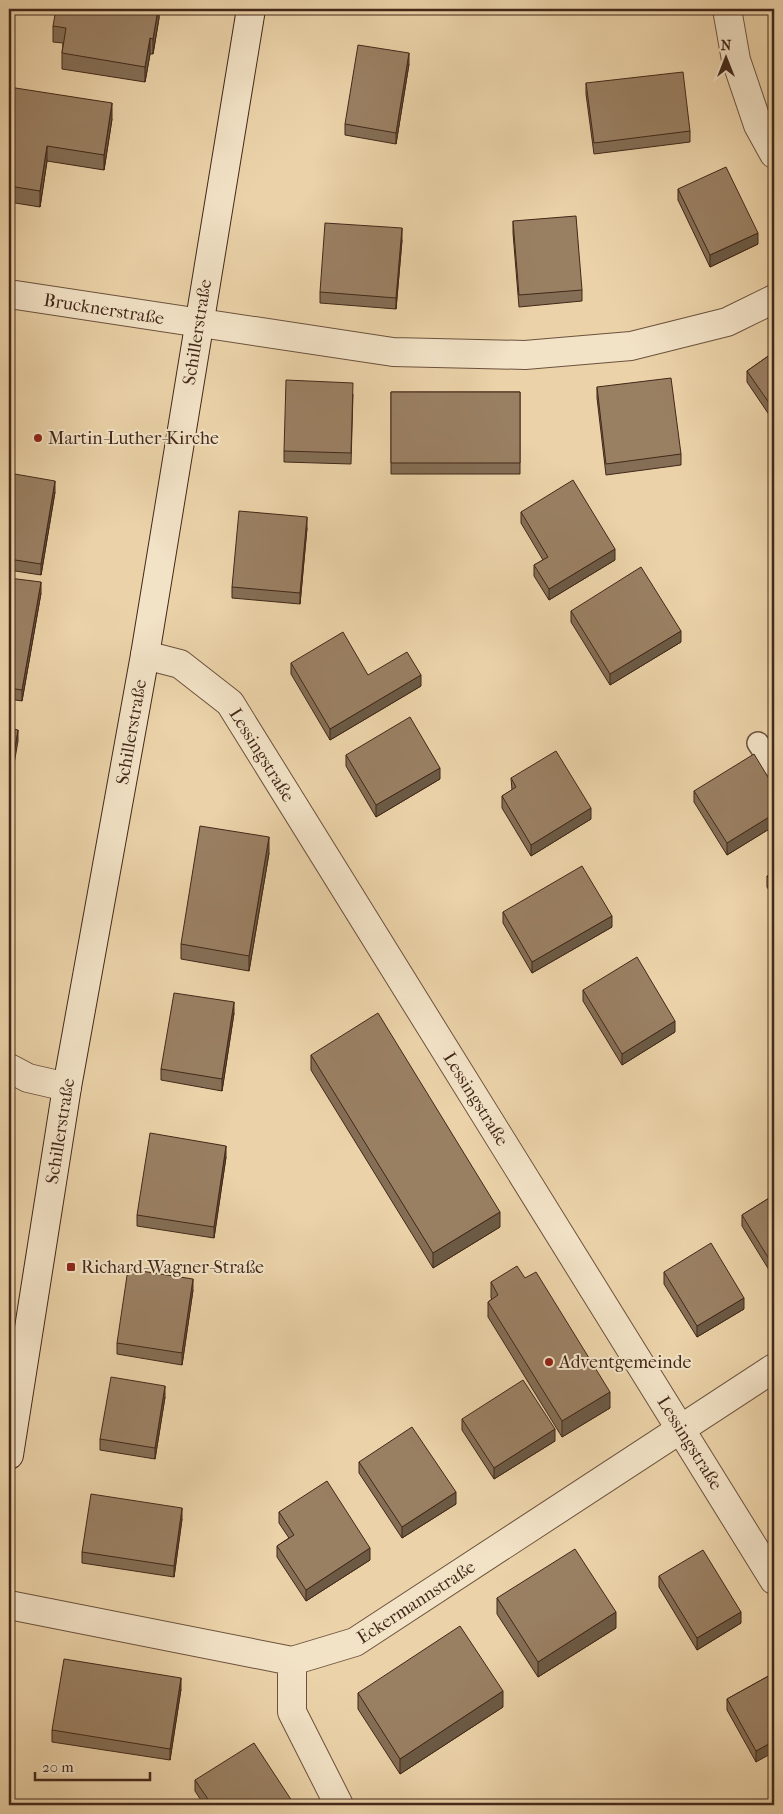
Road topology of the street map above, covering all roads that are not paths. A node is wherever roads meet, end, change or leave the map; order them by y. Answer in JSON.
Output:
{"nodes":[{"id":1,"x":251,"y":9,"type":"edge"},
{"id":2,"x":727,"y":9,"type":"edge"},
{"id":3,"x":774,"y":154,"type":"edge"},
{"id":4,"x":9,"y":294,"type":"edge"},
{"id":5,"x":774,"y":299,"type":"edge"},
{"id":6,"x":199,"y":324,"type":"junction"},
{"id":7,"x":145,"y":655,"type":"junction"},
{"id":8,"x":758,"y":743,"type":"dead end"},
{"id":9,"x":774,"y":767,"type":"edge"},
{"id":10,"x":9,"y":1068,"type":"edge"},
{"id":11,"x":67,"y":1087,"type":"junction"},
{"id":12,"x":774,"y":1368,"type":"edge"},
{"id":13,"x":682,"y":1429,"type":"junction"},
{"id":14,"x":9,"y":1455,"type":"edge"},
{"id":15,"x":774,"y":1580,"type":"edge"},
{"id":16,"x":9,"y":1605,"type":"edge"},
{"id":17,"x":292,"y":1660,"type":"junction"},
{"id":18,"x":339,"y":1805,"type":"edge"}],
"edges":[{"from":1,"to":6,"type":"street","name":"Schillerstraße"},
{"from":2,"to":3,"type":"street"},
{"from":4,"to":6,"type":"street","name":"Brucknerstraße"},
{"from":5,"to":6,"type":"street","name":"Brucknerstraße"},
{"from":6,"to":7,"type":"street","name":"Schillerstraße"},
{"from":7,"to":11,"type":"street","name":"Schillerstraße"},
{"from":7,"to":13,"type":"street","name":"Lessingstraße"},
{"from":8,"to":9,"type":"lane"},
{"from":10,"to":11,"type":"street"},
{"from":11,"to":14,"type":"street","name":"Schillerstraße"},
{"from":12,"to":13,"type":"street","name":"Eckermannstraße"},
{"from":13,"to":15,"type":"street","name":"Lessingstraße"},
{"from":13,"to":17,"type":"street","name":"Eckermannstraße"},
{"from":16,"to":17,"type":"street","name":"Eckermannstraße"},
{"from":17,"to":18,"type":"street"}]}
